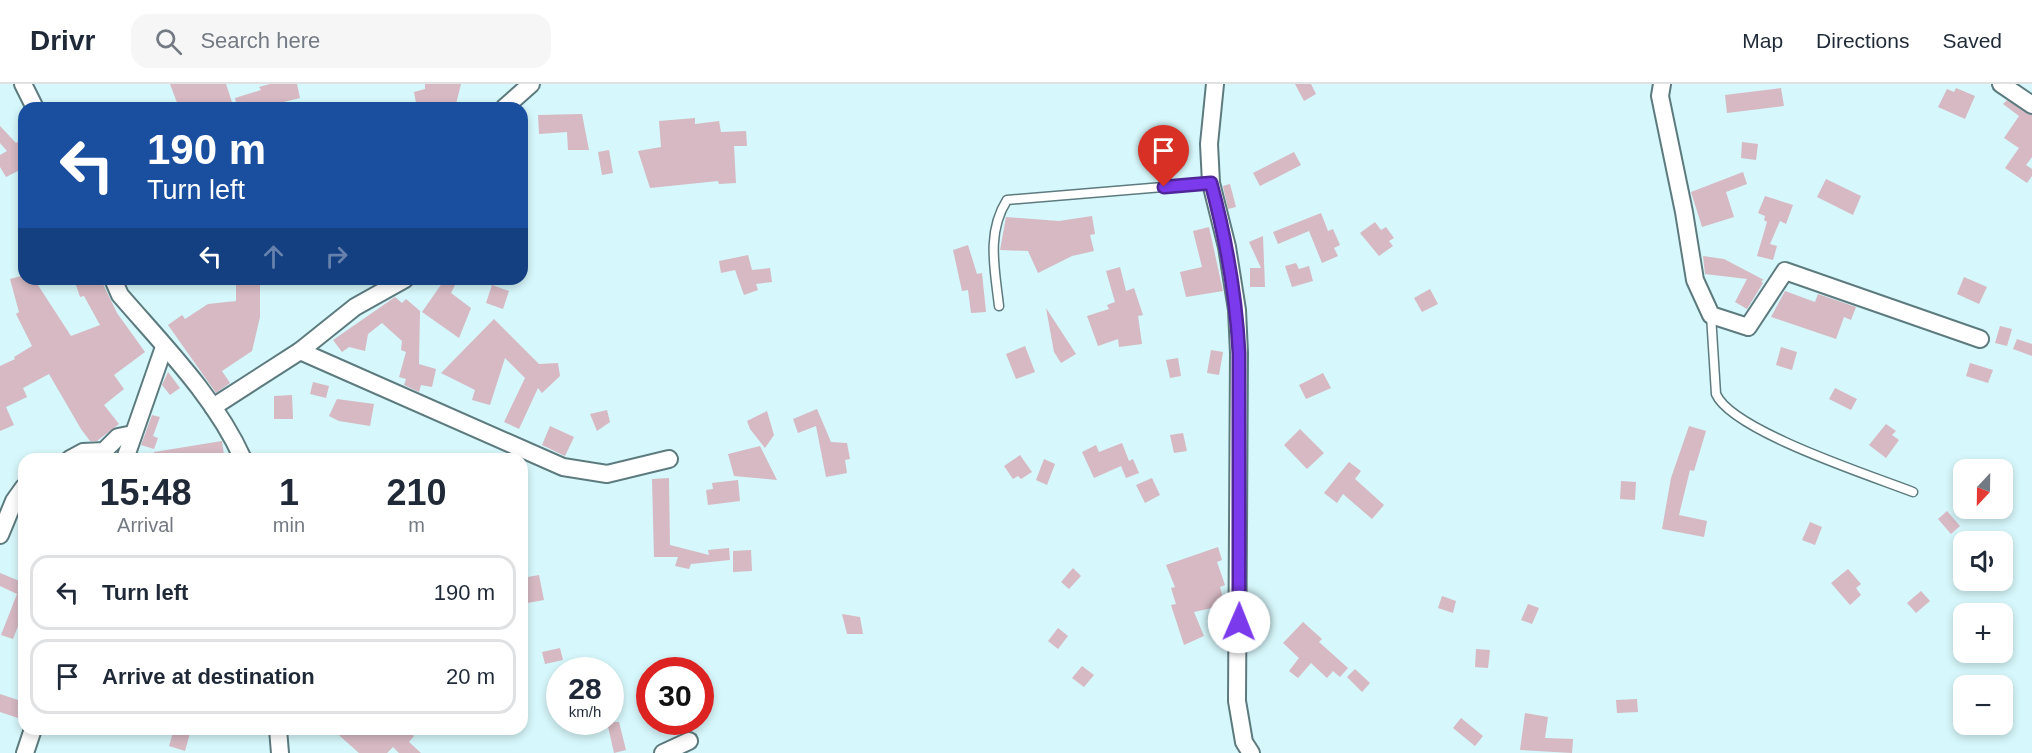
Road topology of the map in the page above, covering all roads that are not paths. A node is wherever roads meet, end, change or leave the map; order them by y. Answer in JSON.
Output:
{"nodes":[{"id":1,"x":23,"y":84,"type":"edge"},
{"id":2,"x":531,"y":84,"type":"edge"},
{"id":3,"x":1215,"y":84,"type":"edge"},
{"id":4,"x":1662,"y":84,"type":"edge"},
{"id":5,"x":2001,"y":84,"type":"edge"},
{"id":6,"x":32,"y":102,"type":"edge"},
{"id":7,"x":511,"y":102,"type":"edge"},
{"id":8,"x":2032,"y":105,"type":"edge"},
{"id":9,"x":1211,"y":183,"type":"junction"},
{"id":10,"x":116,"y":285,"type":"edge"},
{"id":11,"x":394,"y":285,"type":"edge"},
{"id":12,"x":999,"y":306,"type":"dead end"},
{"id":13,"x":1711,"y":315,"type":"junction"},
{"id":14,"x":1980,"y":339,"type":"dead end"},
{"id":15,"x":164,"y":347,"type":"junction"},
{"id":16,"x":300,"y":351,"type":"junction"},
{"id":17,"x":213,"y":406,"type":"junction"},
{"id":18,"x":133,"y":434,"type":"junction"},
{"id":19,"x":80,"y":453,"type":"edge"},
{"id":20,"x":127,"y":453,"type":"edge"},
{"id":21,"x":240,"y":453,"type":"edge"},
{"id":22,"x":669,"y":459,"type":"dead end"},
{"id":23,"x":1913,"y":492,"type":"dead end"},
{"id":24,"x":18,"y":495,"type":"edge"},
{"id":25,"x":0,"y":535,"type":"edge"},
{"id":26,"x":31,"y":735,"type":"edge"},
{"id":27,"x":278,"y":735,"type":"edge"},
{"id":28,"x":690,"y":741,"type":"dead end"},
{"id":29,"x":25,"y":753,"type":"edge"},
{"id":30,"x":280,"y":753,"type":"edge"},
{"id":31,"x":663,"y":753,"type":"edge"},
{"id":32,"x":1251,"y":753,"type":"edge"}],
"edges":[{"from":1,"to":6,"type":"street"},
{"from":2,"to":7,"type":"street"},
{"from":3,"to":9,"type":"street"},
{"from":4,"to":13,"type":"street"},
{"from":5,"to":8,"type":"street"},
{"from":9,"to":12,"type":"lane"},
{"from":9,"to":32,"type":"street"},
{"from":10,"to":15,"type":"street"},
{"from":11,"to":16,"type":"street"},
{"from":13,"to":14,"type":"street"},
{"from":13,"to":23,"type":"lane"},
{"from":15,"to":17,"type":"street"},
{"from":15,"to":18,"type":"street"},
{"from":16,"to":17,"type":"street"},
{"from":16,"to":22,"type":"street"},
{"from":17,"to":21,"type":"street"},
{"from":18,"to":19,"type":"street"},
{"from":18,"to":20,"type":"street"},
{"from":24,"to":25,"type":"street"},
{"from":26,"to":29,"type":"street"},
{"from":27,"to":30,"type":"street"},
{"from":28,"to":31,"type":"street"}]}
